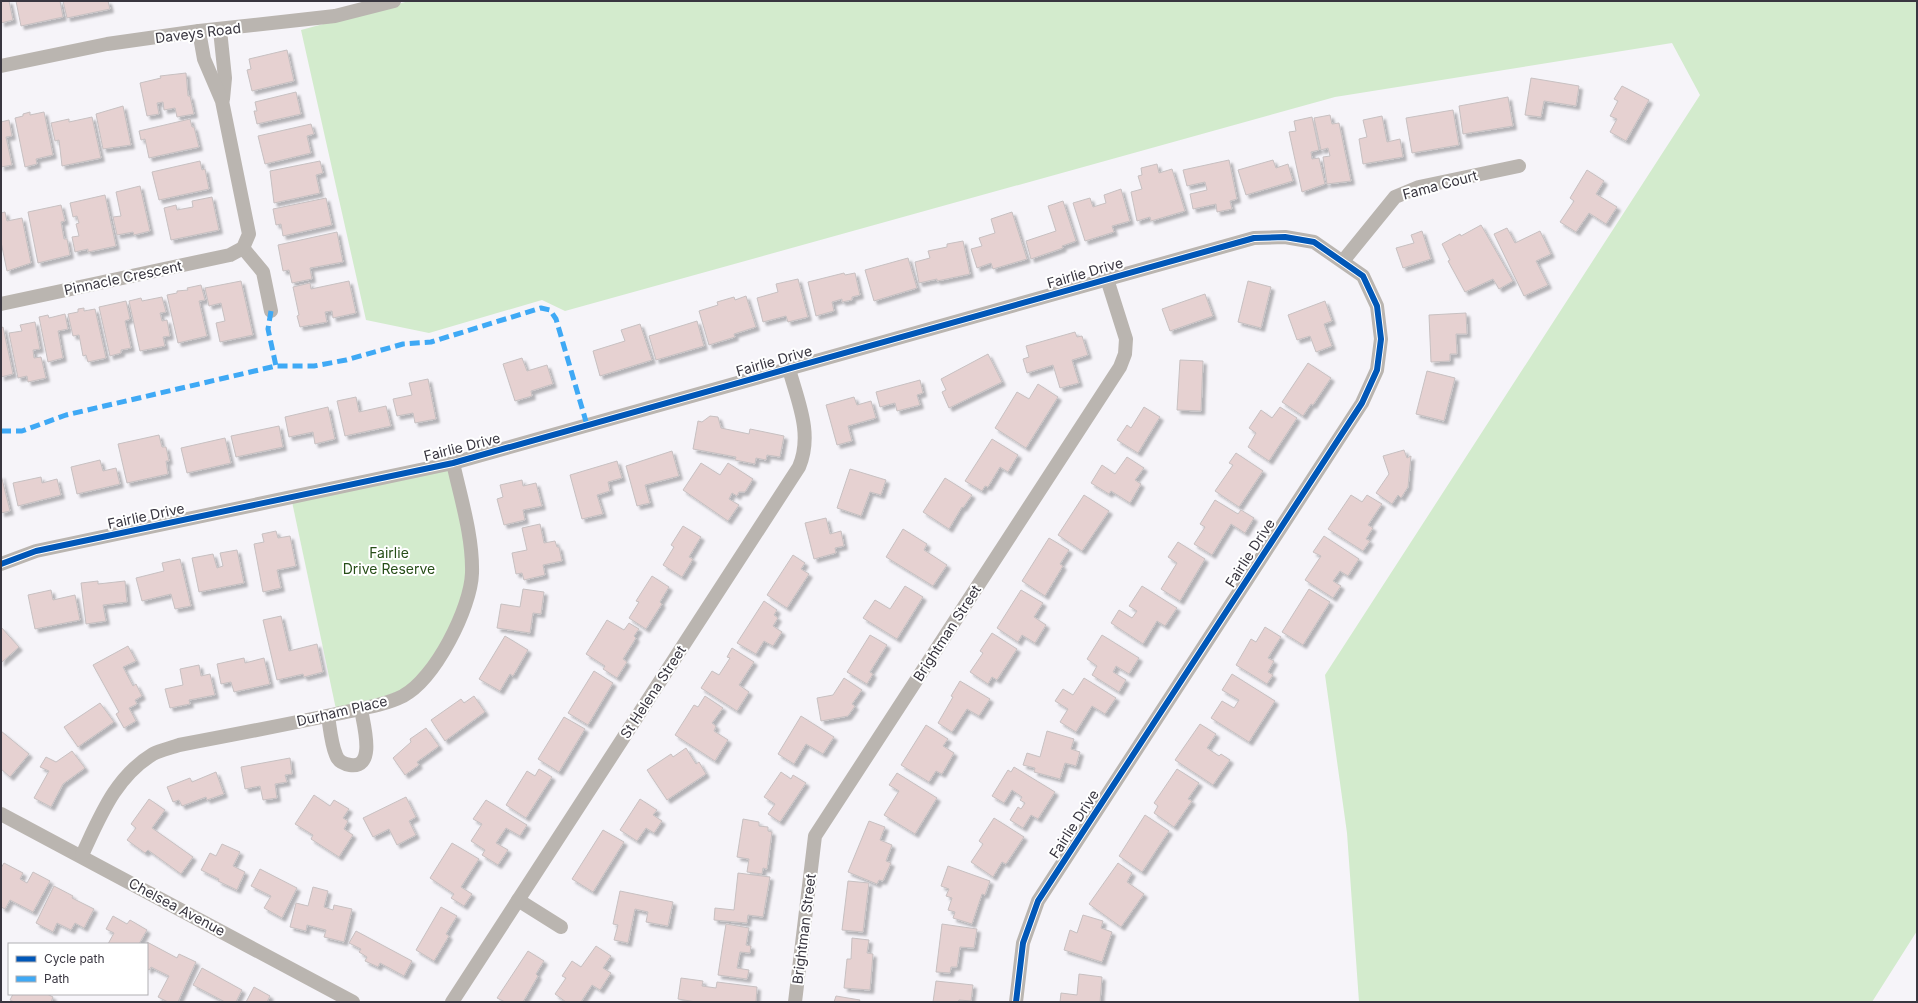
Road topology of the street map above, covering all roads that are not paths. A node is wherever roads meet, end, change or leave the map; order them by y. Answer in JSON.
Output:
{"nodes":[{"id":1,"x":394,"y":1,"type":"edge"},
{"id":2,"x":220,"y":30,"type":"junction"},
{"id":3,"x":199,"y":32,"type":"junction"},
{"id":4,"x":1,"y":66,"type":"edge"},
{"id":5,"x":222,"y":101,"type":"junction"},
{"id":6,"x":1519,"y":166,"type":"dead end"},
{"id":7,"x":243,"y":248,"type":"junction"},
{"id":8,"x":1343,"y":261,"type":"junction"},
{"id":9,"x":1107,"y":279,"type":"junction"},
{"id":10,"x":1,"y":304,"type":"edge"},
{"id":11,"x":271,"y":311,"type":"dead end"},
{"id":12,"x":789,"y":369,"type":"junction"},
{"id":13,"x":453,"y":463,"type":"junction"},
{"id":14,"x":1,"y":564,"type":"edge"},
{"id":15,"x":361,"y":709,"type":"junction"},
{"id":16,"x":328,"y":716,"type":"junction"},
{"id":17,"x":1,"y":814,"type":"edge"},
{"id":18,"x":82,"y":855,"type":"junction"},
{"id":19,"x":518,"y":900,"type":"junction"},
{"id":20,"x":562,"y":927,"type":"dead end"},
{"id":21,"x":353,"y":1002,"type":"edge"},
{"id":22,"x":452,"y":1002,"type":"edge"},
{"id":23,"x":795,"y":1002,"type":"edge"},
{"id":24,"x":1016,"y":1002,"type":"edge"}],
"edges":[{"from":1,"to":2,"type":"street","name":"Daveys Road"},
{"from":2,"to":3,"type":"street","name":"Daveys Road"},
{"from":2,"to":5,"type":"street"},
{"from":3,"to":4,"type":"street","name":"Daveys Road"},
{"from":3,"to":5,"type":"street"},
{"from":5,"to":7,"type":"street"},
{"from":6,"to":8,"type":"street","name":"Fama Court"},
{"from":7,"to":10,"type":"street","name":"Pinnacle Crescent"},
{"from":7,"to":11,"type":"street"},
{"from":8,"to":9,"type":"street","name":"Fairlie Drive"},
{"from":8,"to":24,"type":"street","name":"Fairlie Drive"},
{"from":9,"to":12,"type":"street","name":"Fairlie Drive"},
{"from":9,"to":23,"type":"street","name":"Brightman Street"},
{"from":12,"to":13,"type":"street","name":"Fairlie Drive"},
{"from":12,"to":19,"type":"street","name":"St Helena Street"},
{"from":13,"to":14,"type":"street","name":"Fairlie Drive"},
{"from":13,"to":15,"type":"street","name":"Durham Place"},
{"from":15,"to":16,"type":"street","name":"Durham Place"},
{"from":15,"to":16,"type":"street"},
{"from":16,"to":18,"type":"street","name":"Durham Place"},
{"from":17,"to":18,"type":"street","name":"Chelsea Avenue"},
{"from":18,"to":21,"type":"street","name":"Chelsea Avenue"},
{"from":19,"to":20,"type":"street"},
{"from":19,"to":22,"type":"street","name":"St Helena Street"}]}
